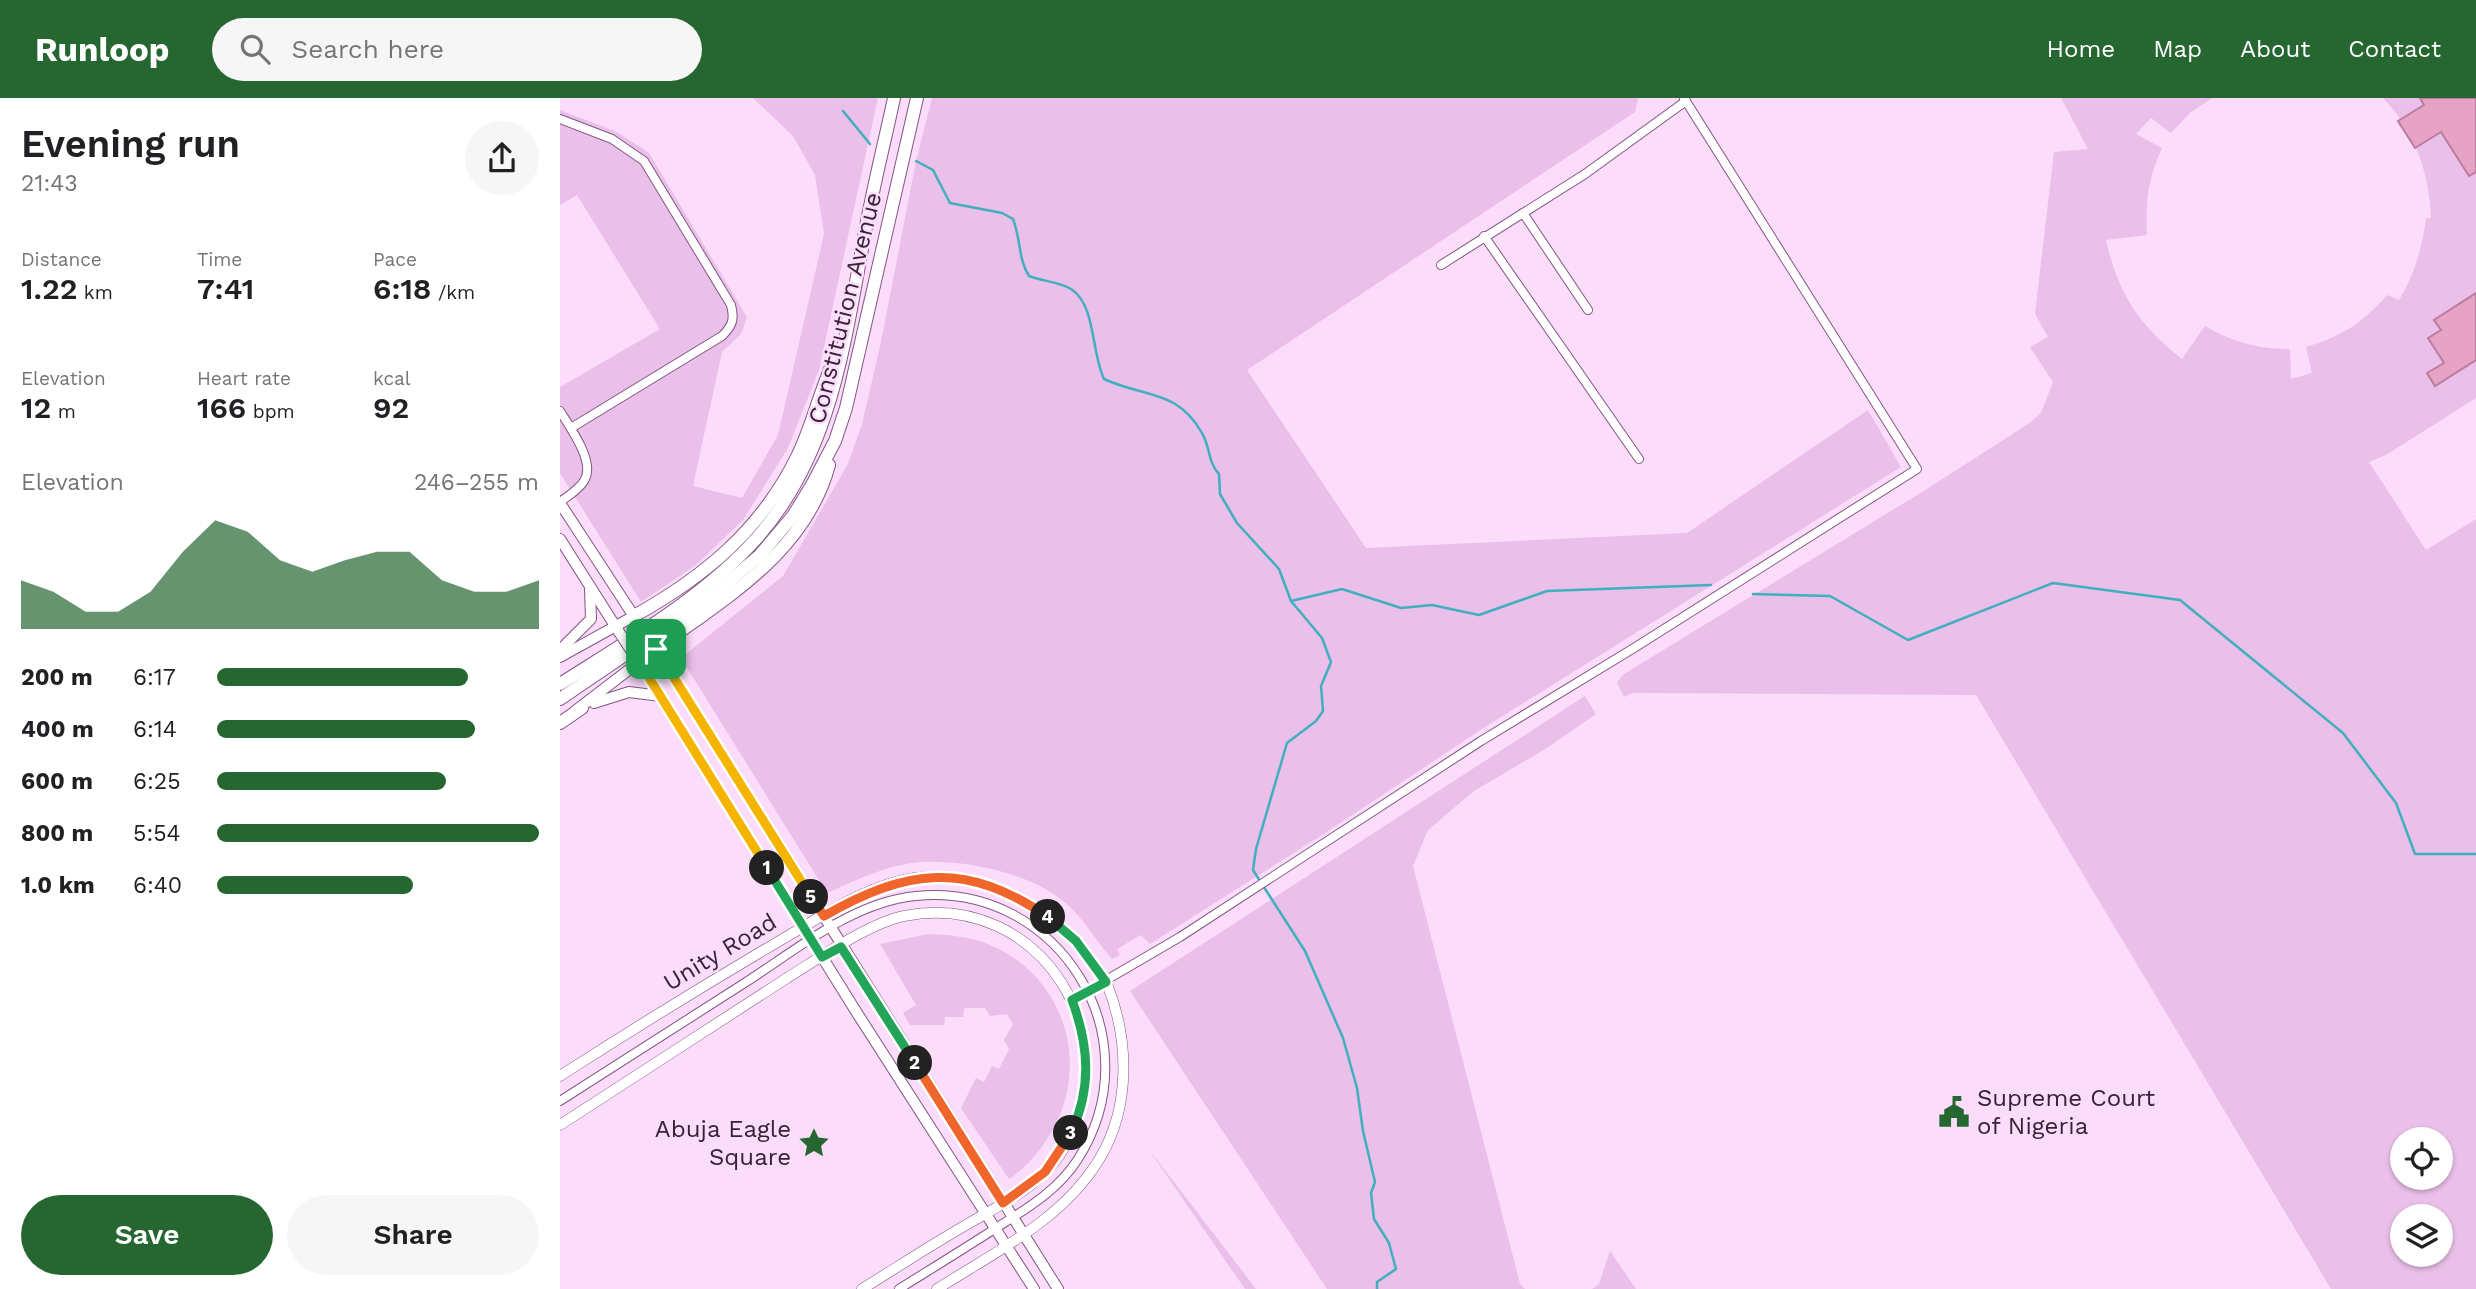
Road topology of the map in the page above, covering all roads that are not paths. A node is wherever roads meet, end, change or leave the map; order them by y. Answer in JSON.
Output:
{"nodes":[{"id":1,"x":894,"y":98,"type":"edge"},
{"id":2,"x":917,"y":98,"type":"edge"},
{"id":3,"x":1685,"y":99,"type":"edge"},
{"id":4,"x":560,"y":119,"type":"edge"},
{"id":5,"x":1523,"y":213,"type":"junction"},
{"id":6,"x":1484,"y":236,"type":"junction"},
{"id":7,"x":1441,"y":265,"type":"dead end"},
{"id":8,"x":1588,"y":310,"type":"dead end"},
{"id":9,"x":845,"y":337,"type":"junction"},
{"id":10,"x":560,"y":411,"type":"edge"},
{"id":11,"x":571,"y":428,"type":"junction"},
{"id":12,"x":835,"y":441,"type":"junction"},
{"id":13,"x":1639,"y":459,"type":"dead end"},
{"id":14,"x":560,"y":502,"type":"edge"},
{"id":15,"x":560,"y":539,"type":"edge"},
{"id":16,"x":590,"y":586,"type":"junction"},
{"id":17,"x":636,"y":618,"type":"junction"},
{"id":18,"x":617,"y":629,"type":"junction"},
{"id":19,"x":654,"y":646,"type":"junction"},
{"id":20,"x":560,"y":650,"type":"edge"},
{"id":21,"x":560,"y":657,"type":"edge"},
{"id":22,"x":636,"y":658,"type":"junction"},
{"id":23,"x":560,"y":684,"type":"edge"},
{"id":24,"x":661,"y":696,"type":"junction"},
{"id":25,"x":560,"y":699,"type":"edge"},
{"id":26,"x":582,"y":708,"type":"junction"},
{"id":27,"x":560,"y":720,"type":"edge"},
{"id":28,"x":824,"y":916,"type":"junction"},
{"id":29,"x":804,"y":927,"type":"junction"},
{"id":30,"x":831,"y":928,"type":"junction"},
{"id":31,"x":812,"y":940,"type":"junction"},
{"id":32,"x":841,"y":947,"type":"junction"},
{"id":33,"x":822,"y":957,"type":"junction"},
{"id":34,"x":1106,"y":982,"type":"junction"},
{"id":35,"x":1090,"y":990,"type":"junction"},
{"id":36,"x":1072,"y":1000,"type":"junction"},
{"id":37,"x":560,"y":1076,"type":"edge"},
{"id":38,"x":560,"y":1101,"type":"edge"},
{"id":39,"x":560,"y":1125,"type":"edge"},
{"id":40,"x":1003,"y":1203,"type":"junction"},
{"id":41,"x":986,"y":1214,"type":"junction"},
{"id":42,"x":1013,"y":1218,"type":"junction"},
{"id":43,"x":995,"y":1229,"type":"junction"},
{"id":44,"x":1023,"y":1234,"type":"junction"},
{"id":45,"x":1005,"y":1245,"type":"junction"},
{"id":46,"x":862,"y":1289,"type":"edge"},
{"id":47,"x":899,"y":1289,"type":"edge"},
{"id":48,"x":937,"y":1289,"type":"edge"},
{"id":49,"x":1034,"y":1289,"type":"edge"},
{"id":50,"x":1058,"y":1289,"type":"edge"}],
"edges":[{"from":1,"to":9,"type":"main road","name":"Constitution Avenue"},
{"from":2,"to":12,"type":"main road","name":"Constitution Avenue"},
{"from":3,"to":5,"type":"street"},
{"from":3,"to":34,"type":"street"},
{"from":4,"to":11,"type":"street"},
{"from":5,"to":6,"type":"street"},
{"from":5,"to":8,"type":"street"},
{"from":6,"to":7,"type":"street"},
{"from":6,"to":13,"type":"street"},
{"from":9,"to":17,"type":"main road"},
{"from":9,"to":23,"type":"main road","name":"Constitution Avenue"},
{"from":10,"to":11,"type":"street"},
{"from":11,"to":14,"type":"street"},
{"from":12,"to":19,"type":"main road"},
{"from":12,"to":25,"type":"main road","name":"Constitution Avenue"},
{"from":14,"to":17,"type":"main road"},
{"from":15,"to":16,"type":"main road"},
{"from":16,"to":18,"type":"main road"},
{"from":16,"to":20,"type":"main road"},
{"from":17,"to":18,"type":"main road"},
{"from":17,"to":19,"type":"main road","bridge":true},
{"from":18,"to":21,"type":"main road"},
{"from":18,"to":22,"type":"main road","bridge":true},
{"from":19,"to":22,"type":"main road"},
{"from":19,"to":28,"type":"main road"},
{"from":22,"to":24,"type":"main road"},
{"from":22,"to":26,"type":"main road"},
{"from":24,"to":26,"type":"main road"},
{"from":24,"to":29,"type":"main road"},
{"from":26,"to":27,"type":"main road"},
{"from":28,"to":29,"type":"street","name":"Unity Road"},
{"from":28,"to":30,"type":"main road"},
{"from":28,"to":34,"type":"street","name":"Unity Road"},
{"from":29,"to":31,"type":"main road"},
{"from":29,"to":37,"type":"street","name":"Unity Road"},
{"from":30,"to":31,"type":"street","name":"Unity Road"},
{"from":30,"to":32,"type":"main road"},
{"from":30,"to":35,"type":"street","name":"Unity Road"},
{"from":31,"to":33,"type":"main road"},
{"from":31,"to":38,"type":"street","name":"Unity Road"},
{"from":32,"to":33,"type":"street"},
{"from":32,"to":36,"type":"street"},
{"from":32,"to":40,"type":"main road"},
{"from":33,"to":39,"type":"street"},
{"from":33,"to":41,"type":"main road"},
{"from":34,"to":35,"type":"street"},
{"from":34,"to":44,"type":"street","name":"Unity Road"},
{"from":35,"to":36,"type":"street"},
{"from":35,"to":42,"type":"street","name":"Unity Road"},
{"from":36,"to":40,"type":"street"},
{"from":40,"to":41,"type":"street"},
{"from":40,"to":42,"type":"main road"},
{"from":41,"to":43,"type":"main road"},
{"from":41,"to":46,"type":"street"},
{"from":42,"to":43,"type":"street","name":"Unity Road"},
{"from":42,"to":44,"type":"main road"},
{"from":43,"to":45,"type":"main road"},
{"from":43,"to":47,"type":"street","name":"Unity Road"},
{"from":44,"to":45,"type":"street","name":"Unity Road"},
{"from":44,"to":50,"type":"main road"},
{"from":45,"to":48,"type":"street","name":"Unity Road"},
{"from":45,"to":49,"type":"main road"}]}
